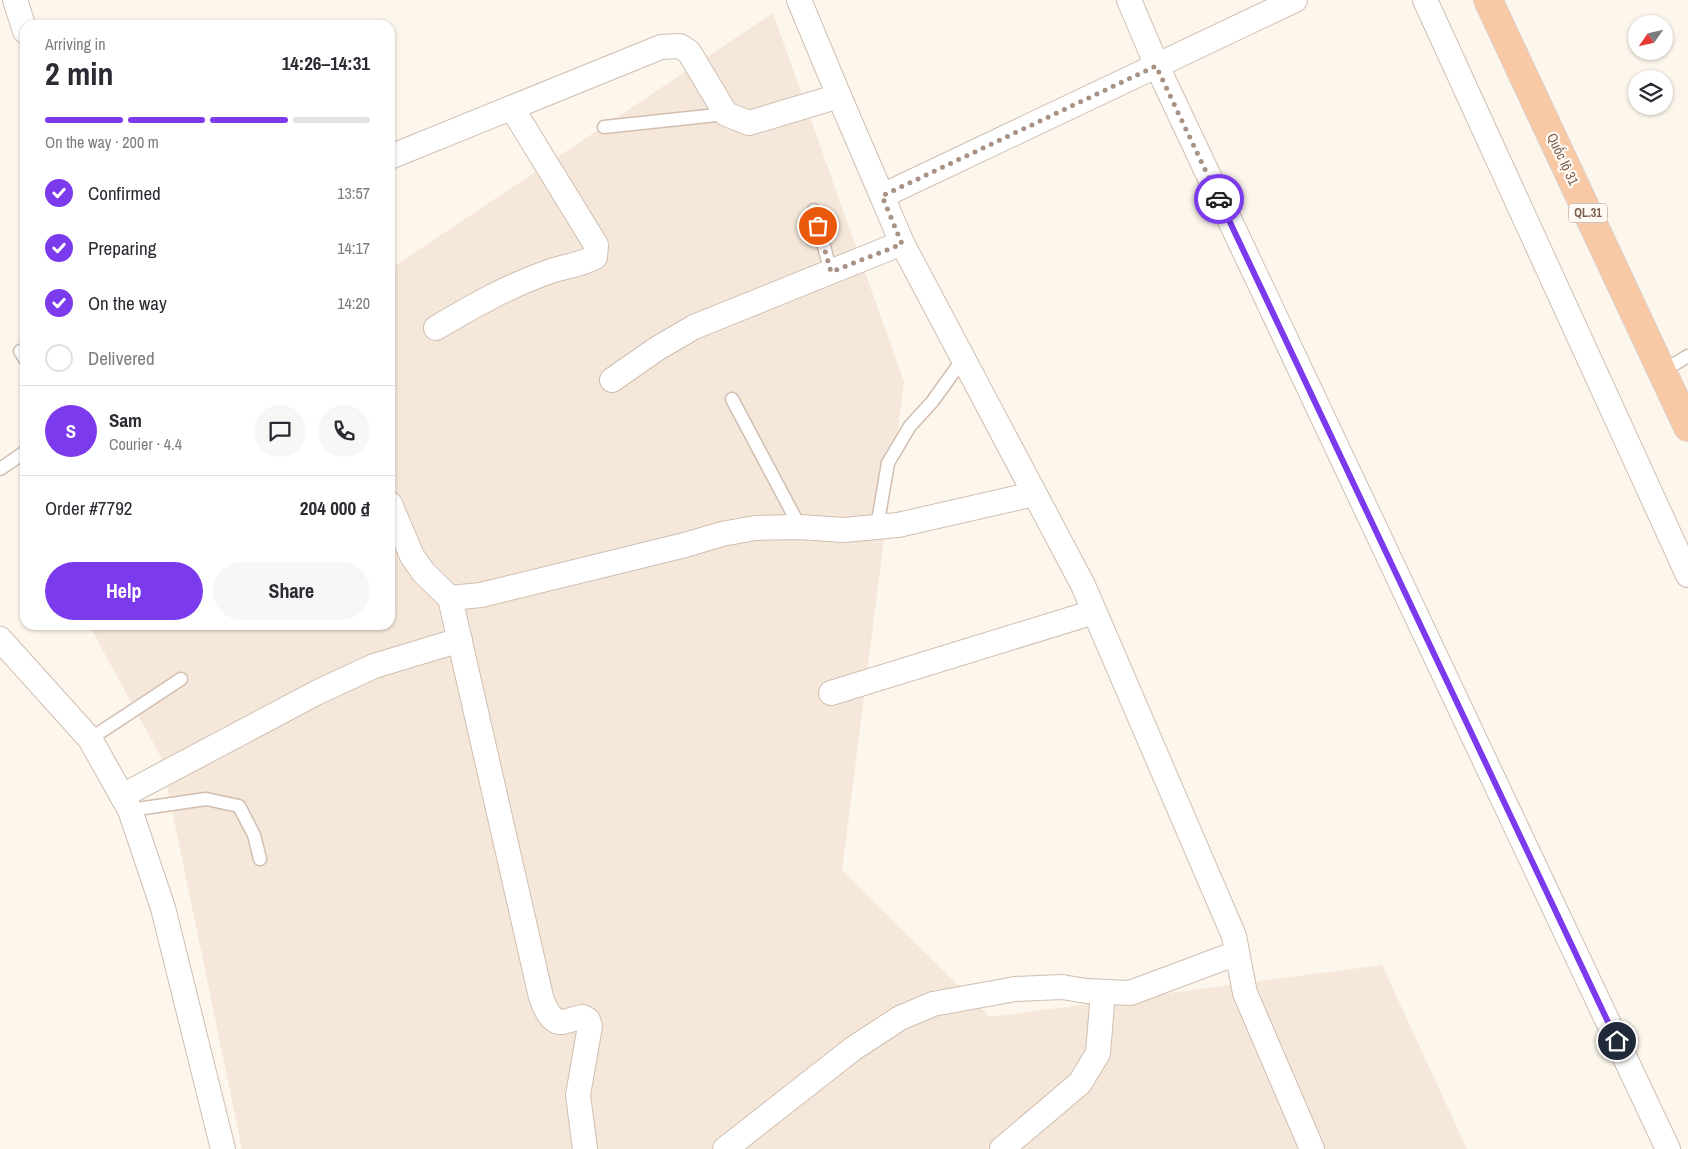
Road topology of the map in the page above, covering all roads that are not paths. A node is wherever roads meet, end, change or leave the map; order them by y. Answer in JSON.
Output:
{"nodes":[{"id":1,"x":16,"y":0,"type":"edge"},
{"id":2,"x":800,"y":0,"type":"edge"},
{"id":3,"x":1129,"y":0,"type":"edge"},
{"id":4,"x":1295,"y":0,"type":"edge"},
{"id":5,"x":1425,"y":0,"type":"edge"},
{"id":6,"x":1488,"y":0,"type":"edge"},
{"id":7,"x":22,"y":20,"type":"edge"},
{"id":8,"x":1156,"y":66,"type":"junction"},
{"id":9,"x":839,"y":96,"type":"junction"},
{"id":10,"x":512,"y":108,"type":"junction"},
{"id":11,"x":726,"y":114,"type":"junction"},
{"id":12,"x":604,"y":127,"type":"dead end"},
{"id":13,"x":395,"y":155,"type":"edge"},
{"id":14,"x":882,"y":196,"type":"junction"},
{"id":15,"x":814,"y":210,"type":"dead end"},
{"id":16,"x":902,"y":244,"type":"junction"},
{"id":17,"x":831,"y":272,"type":"junction"},
{"id":18,"x":436,"y":328,"type":"dead end"},
{"id":19,"x":1688,"y":356,"type":"edge"},
{"id":20,"x":964,"y":359,"type":"junction"},
{"id":21,"x":1663,"y":371,"type":"junction"},
{"id":22,"x":612,"y":380,"type":"dead end"},
{"id":23,"x":732,"y":399,"type":"dead end"},
{"id":24,"x":1688,"y":427,"type":"edge"},
{"id":25,"x":20,"y":455,"type":"edge"},
{"id":26,"x":0,"y":469,"type":"edge"},
{"id":27,"x":1034,"y":494,"type":"junction"},
{"id":28,"x":395,"y":516,"type":"edge"},
{"id":29,"x":800,"y":527,"type":"junction"},
{"id":30,"x":877,"y":527,"type":"junction"},
{"id":31,"x":1688,"y":574,"type":"edge"},
{"id":32,"x":450,"y":598,"type":"junction"},
{"id":33,"x":1094,"y":612,"type":"junction"},
{"id":34,"x":0,"y":639,"type":"edge"},
{"id":35,"x":460,"y":640,"type":"junction"},
{"id":36,"x":181,"y":679,"type":"dead end"},
{"id":37,"x":831,"y":693,"type":"dead end"},
{"id":38,"x":90,"y":739,"type":"junction"},
{"id":39,"x":126,"y":803,"type":"junction"},
{"id":40,"x":260,"y":860,"type":"dead end"},
{"id":41,"x":1237,"y":953,"type":"junction"},
{"id":42,"x":1103,"y":992,"type":"junction"},
{"id":43,"x":223,"y":1149,"type":"edge"},
{"id":44,"x":585,"y":1149,"type":"edge"},
{"id":45,"x":725,"y":1149,"type":"edge"},
{"id":46,"x":1002,"y":1149,"type":"edge"},
{"id":47,"x":1312,"y":1149,"type":"edge"},
{"id":48,"x":1668,"y":1149,"type":"edge"}],
"edges":[{"from":1,"to":7,"type":"street"},
{"from":2,"to":9,"type":"street"},
{"from":3,"to":8,"type":"street"},
{"from":4,"to":8,"type":"street"},
{"from":5,"to":31,"type":"street"},
{"from":6,"to":21,"type":"highway","name":"Quốc lộ 31","number":"QL.31"},
{"from":8,"to":14,"type":"street"},
{"from":8,"to":48,"type":"street"},
{"from":9,"to":11,"type":"street"},
{"from":9,"to":14,"type":"street"},
{"from":10,"to":11,"type":"street"},
{"from":10,"to":13,"type":"street"},
{"from":10,"to":18,"type":"street"},
{"from":11,"to":12,"type":"lane"},
{"from":14,"to":16,"type":"street"},
{"from":15,"to":17,"type":"lane"},
{"from":16,"to":17,"type":"street"},
{"from":16,"to":20,"type":"street"},
{"from":17,"to":22,"type":"street"},
{"from":19,"to":21,"type":"lane"},
{"from":20,"to":27,"type":"street"},
{"from":20,"to":30,"type":"lane"},
{"from":21,"to":24,"type":"highway","name":"Quốc lộ 31","number":"QL.31"},
{"from":23,"to":29,"type":"lane"},
{"from":25,"to":26,"type":"lane"},
{"from":27,"to":30,"type":"street"},
{"from":27,"to":33,"type":"street"},
{"from":28,"to":32,"type":"street"},
{"from":29,"to":30,"type":"street"},
{"from":29,"to":32,"type":"street"},
{"from":32,"to":35,"type":"street"},
{"from":33,"to":37,"type":"street"},
{"from":33,"to":41,"type":"street"},
{"from":34,"to":38,"type":"street"},
{"from":35,"to":39,"type":"street"},
{"from":35,"to":44,"type":"street"},
{"from":36,"to":38,"type":"lane"},
{"from":38,"to":39,"type":"street"},
{"from":39,"to":40,"type":"lane"},
{"from":39,"to":43,"type":"street"},
{"from":41,"to":42,"type":"street"},
{"from":41,"to":47,"type":"street"},
{"from":42,"to":45,"type":"street"},
{"from":42,"to":46,"type":"street"}]}
